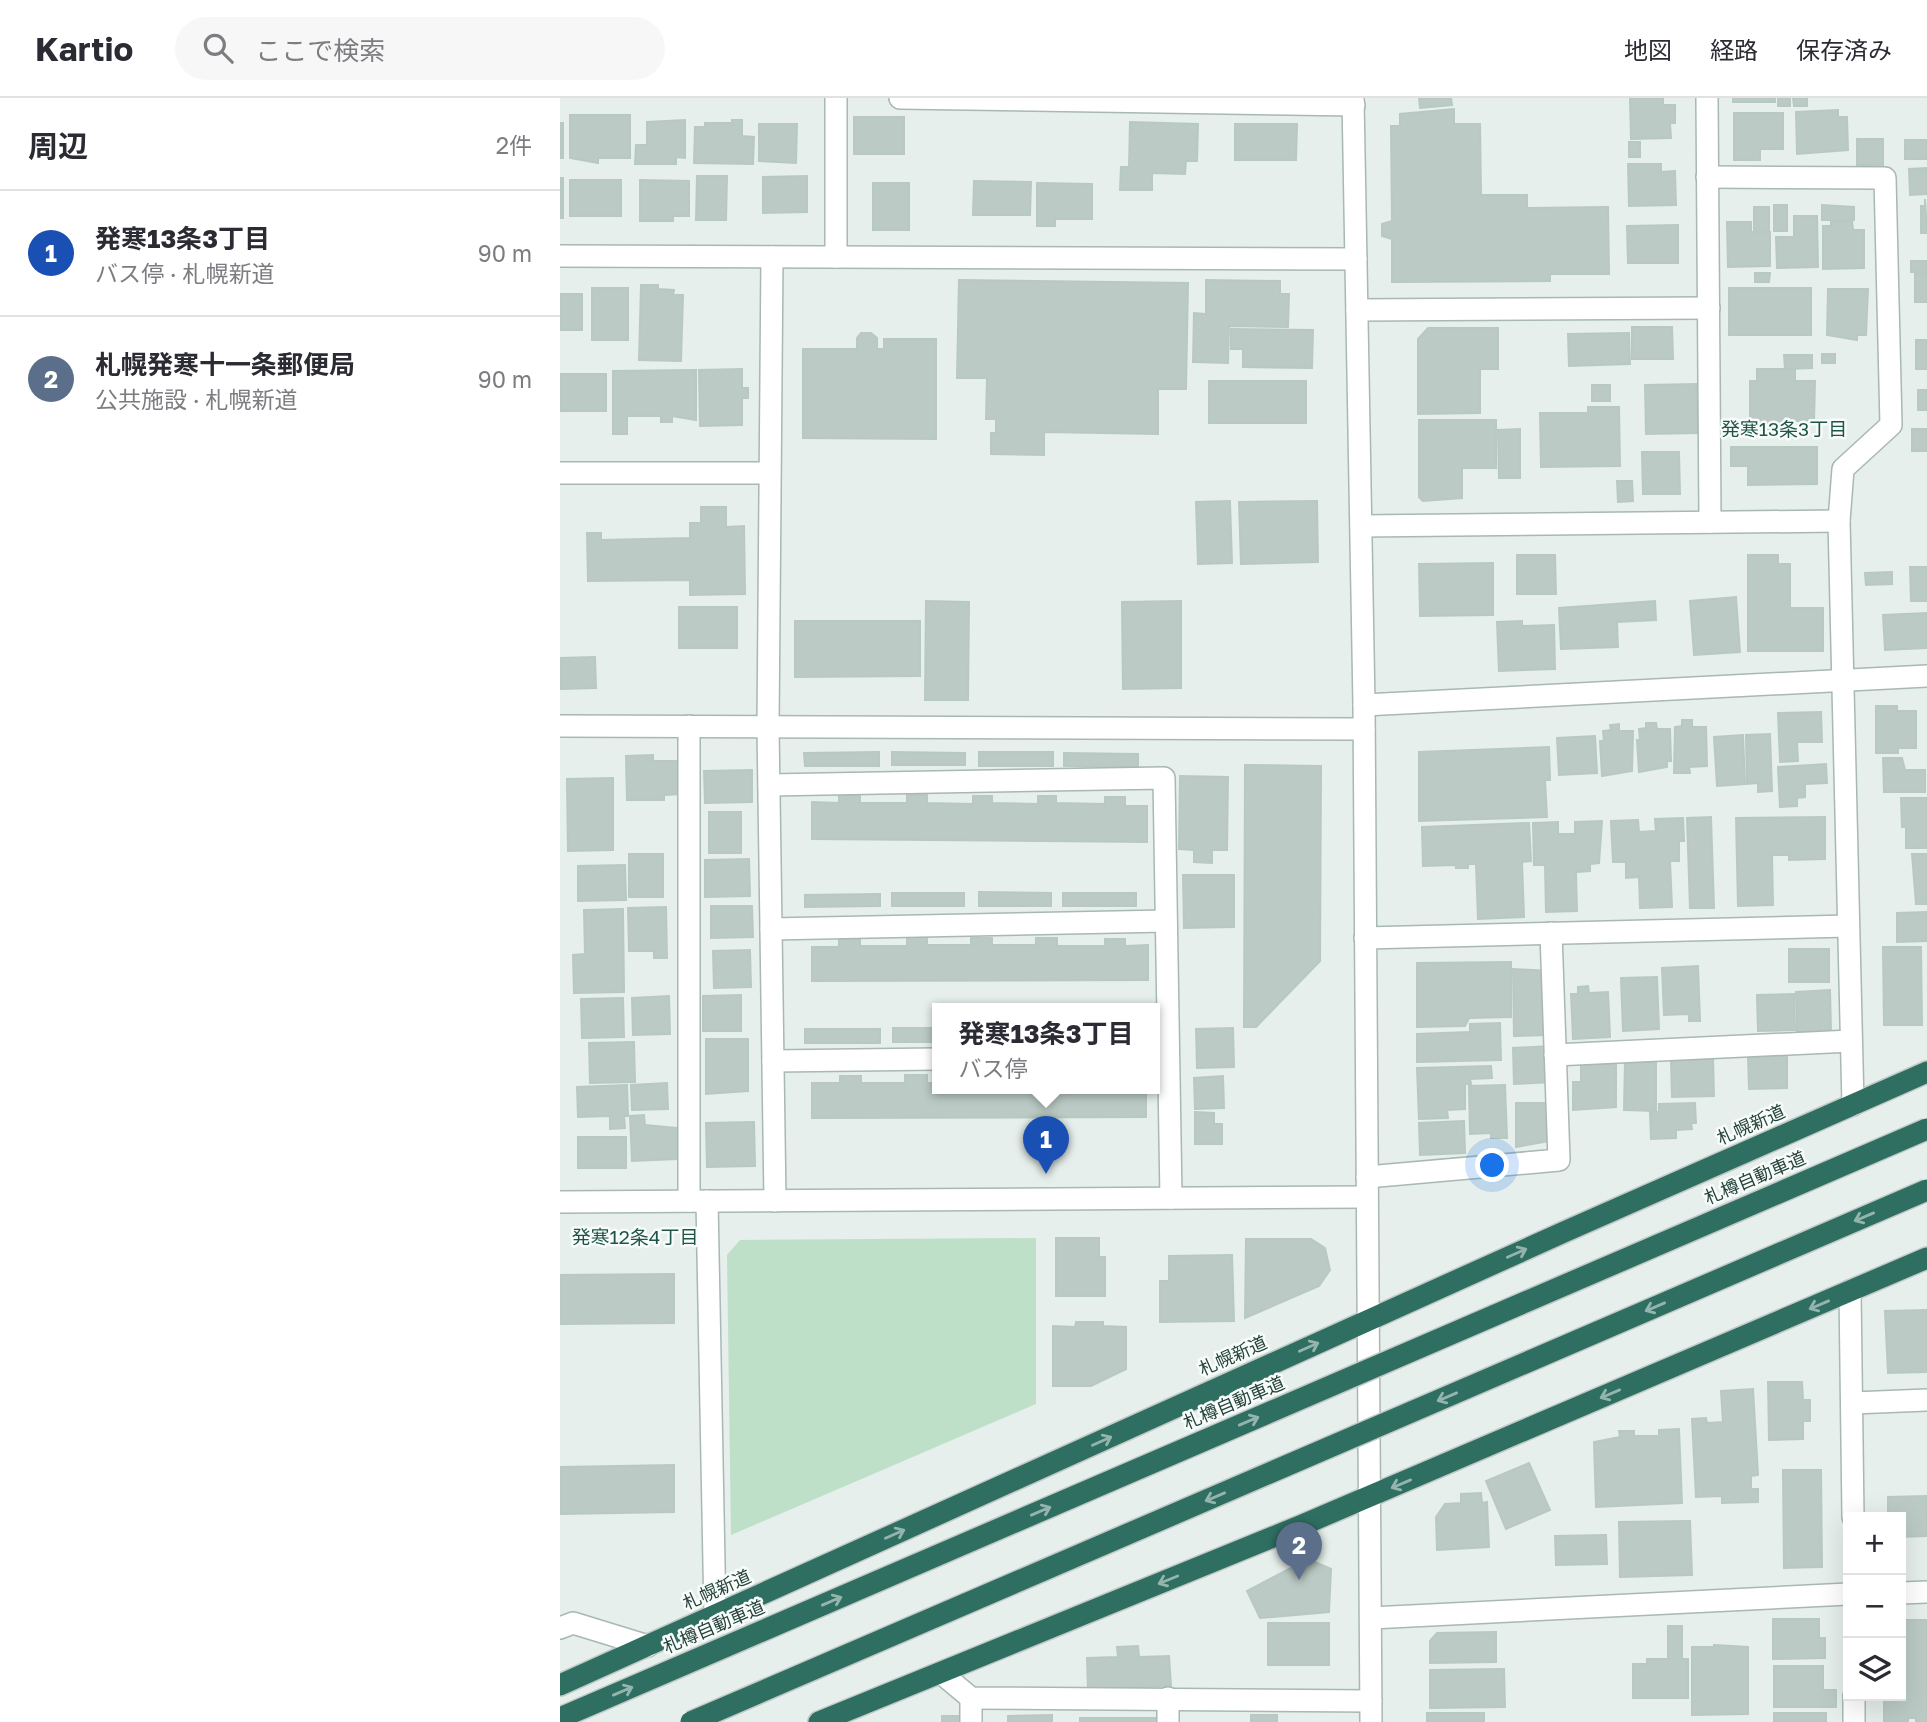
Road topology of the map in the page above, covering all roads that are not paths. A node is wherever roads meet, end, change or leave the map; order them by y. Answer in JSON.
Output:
{"nodes":[{"id":1,"x":836,"y":98,"type":"edge"},
{"id":2,"x":900,"y":98,"type":"edge"},
{"id":3,"x":1707,"y":98,"type":"edge"},
{"id":4,"x":1354,"y":102,"type":"edge"},
{"id":5,"x":1707,"y":177,"type":"junction"},
{"id":6,"x":560,"y":256,"type":"edge"},
{"id":7,"x":772,"y":257,"type":"junction"},
{"id":8,"x":836,"y":257,"type":"junction"},
{"id":9,"x":1356,"y":259,"type":"junction"},
{"id":10,"x":1709,"y":308,"type":"junction"},
{"id":11,"x":1357,"y":310,"type":"junction"},
{"id":12,"x":560,"y":473,"type":"edge"},
{"id":13,"x":770,"y":473,"type":"junction"},
{"id":14,"x":1839,"y":521,"type":"junction"},
{"id":15,"x":1710,"y":522,"type":"junction"},
{"id":16,"x":1361,"y":526,"type":"junction"},
{"id":17,"x":1927,"y":676,"type":"edge"},
{"id":18,"x":1842,"y":681,"type":"junction"},
{"id":19,"x":1364,"y":705,"type":"junction"},
{"id":20,"x":560,"y":726,"type":"edge"},
{"id":21,"x":689,"y":726,"type":"junction"},
{"id":22,"x":768,"y":727,"type":"junction"},
{"id":23,"x":1364,"y":729,"type":"junction"},
{"id":24,"x":769,"y":785,"type":"junction"},
{"id":25,"x":1166,"y":921,"type":"junction"},
{"id":26,"x":1848,"y":926,"type":"junction"},
{"id":27,"x":771,"y":929,"type":"junction"},
{"id":28,"x":1551,"y":933,"type":"junction"},
{"id":29,"x":1365,"y":938,"type":"junction"},
{"id":30,"x":1851,"y":1041,"type":"junction"},
{"id":31,"x":1161,"y":1055,"type":"edge"},
{"id":32,"x":1555,"y":1055,"type":"junction"},
{"id":33,"x":932,"y":1059,"type":"edge"},
{"id":34,"x":773,"y":1061,"type":"junction"},
{"id":35,"x":1927,"y":1072,"type":"edge"},
{"id":36,"x":1853,"y":1105,"type":"junction"},
{"id":37,"x":1927,"y":1129,"type":"edge"},
{"id":38,"x":1367,"y":1187,"type":"junction"},
{"id":39,"x":1927,"y":1190,"type":"edge"},
{"id":40,"x":1171,"y":1198,"type":"junction"},
{"id":41,"x":775,"y":1200,"type":"junction"},
{"id":42,"x":698,"y":1201,"type":"junction"},
{"id":43,"x":560,"y":1202,"type":"edge"},
{"id":44,"x":1927,"y":1258,"type":"edge"},
{"id":45,"x":1850,"y":1291,"type":"junction"},
{"id":46,"x":1368,"y":1320,"type":"junction"},
{"id":47,"x":1927,"y":1400,"type":"edge"},
{"id":48,"x":1853,"y":1403,"type":"junction"},
{"id":49,"x":1370,"y":1497,"type":"junction"},
{"id":50,"x":1853,"y":1512,"type":"edge"},
{"id":51,"x":1927,"y":1592,"type":"edge"},
{"id":52,"x":1906,"y":1593,"type":"edge"},
{"id":53,"x":1843,"y":1594,"type":"edge"},
{"id":54,"x":715,"y":1616,"type":"junction"},
{"id":55,"x":1371,"y":1618,"type":"junction"},
{"id":56,"x":560,"y":1628,"type":"edge"},
{"id":57,"x":648,"y":1646,"type":"junction"},
{"id":58,"x":941,"y":1672,"type":"junction"},
{"id":59,"x":560,"y":1685,"type":"edge"},
{"id":60,"x":971,"y":1698,"type":"junction"},
{"id":61,"x":1168,"y":1698,"type":"junction"},
{"id":62,"x":1854,"y":1701,"type":"edge"},
{"id":63,"x":1371,"y":1712,"type":"edge"},
{"id":64,"x":560,"y":1718,"type":"edge"},
{"id":65,"x":691,"y":1722,"type":"edge"},
{"id":66,"x":819,"y":1722,"type":"edge"},
{"id":67,"x":971,"y":1722,"type":"edge"},
{"id":68,"x":1168,"y":1722,"type":"edge"},
{"id":69,"x":1854,"y":1722,"type":"edge"}],
"edges":[{"from":1,"to":8,"type":"street"},
{"from":2,"to":4,"type":"street"},
{"from":3,"to":5,"type":"street"},
{"from":4,"to":9,"type":"street"},
{"from":5,"to":10,"type":"street"},
{"from":5,"to":14,"type":"street"},
{"from":6,"to":7,"type":"street"},
{"from":7,"to":8,"type":"street"},
{"from":7,"to":13,"type":"street"},
{"from":8,"to":9,"type":"street"},
{"from":9,"to":11,"type":"street"},
{"from":10,"to":11,"type":"street"},
{"from":10,"to":15,"type":"street"},
{"from":11,"to":16,"type":"street"},
{"from":12,"to":13,"type":"street"},
{"from":13,"to":22,"type":"street"},
{"from":14,"to":15,"type":"street"},
{"from":14,"to":18,"type":"street"},
{"from":15,"to":16,"type":"street"},
{"from":16,"to":19,"type":"street"},
{"from":17,"to":18,"type":"street"},
{"from":18,"to":19,"type":"street"},
{"from":18,"to":26,"type":"street"},
{"from":19,"to":23,"type":"street"},
{"from":20,"to":21,"type":"street"},
{"from":21,"to":22,"type":"street"},
{"from":21,"to":42,"type":"street"},
{"from":22,"to":23,"type":"street"},
{"from":22,"to":24,"type":"street"},
{"from":23,"to":29,"type":"street"},
{"from":24,"to":25,"type":"street"},
{"from":24,"to":27,"type":"street"},
{"from":25,"to":27,"type":"street"},
{"from":25,"to":31,"type":"street"},
{"from":26,"to":28,"type":"street"},
{"from":26,"to":30,"type":"street"},
{"from":27,"to":34,"type":"street"},
{"from":28,"to":29,"type":"street"},
{"from":28,"to":32,"type":"street"},
{"from":29,"to":38,"type":"street"},
{"from":30,"to":32,"type":"street"},
{"from":30,"to":36,"type":"street"},
{"from":31,"to":40,"type":"street"},
{"from":32,"to":38,"type":"street"},
{"from":33,"to":34,"type":"street"},
{"from":34,"to":41,"type":"street"},
{"from":35,"to":36,"type":"highway","name":"札幌新道"},
{"from":46,"to":36,"type":"highway","name":"札幌新道","one_way":true},
{"from":64,"to":37,"type":"highway","name":"札樽自動車道","one_way":true,"bridge":true},
{"from":38,"to":40,"type":"street"},
{"from":38,"to":46,"type":"street"},
{"from":39,"to":65,"type":"highway","one_way":true,"bridge":true},
{"from":40,"to":41,"type":"street"},
{"from":41,"to":42,"type":"street"},
{"from":42,"to":43,"type":"street"},
{"from":42,"to":54,"type":"street"},
{"from":44,"to":45,"type":"highway"},
{"from":45,"to":48,"type":"street"},
{"from":45,"to":49,"type":"highway","one_way":true},
{"from":46,"to":49,"type":"street"},
{"from":54,"to":46,"type":"highway","name":"札幌新道","one_way":true},
{"from":47,"to":48,"type":"street"},
{"from":48,"to":50,"type":"street"},
{"from":49,"to":55,"type":"street"},
{"from":49,"to":58,"type":"highway","one_way":true},
{"from":51,"to":52,"type":"street"},
{"from":53,"to":55,"type":"street"},
{"from":54,"to":57,"type":"highway","name":"札幌新道"},
{"from":55,"to":63,"type":"street"},
{"from":56,"to":57,"type":"street"},
{"from":57,"to":59,"type":"highway","name":"札幌新道"},
{"from":58,"to":60,"type":"street"},
{"from":58,"to":66,"type":"highway"},
{"from":60,"to":61,"type":"street"},
{"from":60,"to":67,"type":"street"},
{"from":61,"to":63,"type":"street"},
{"from":61,"to":68,"type":"street"},
{"from":62,"to":69,"type":"street"}]}
